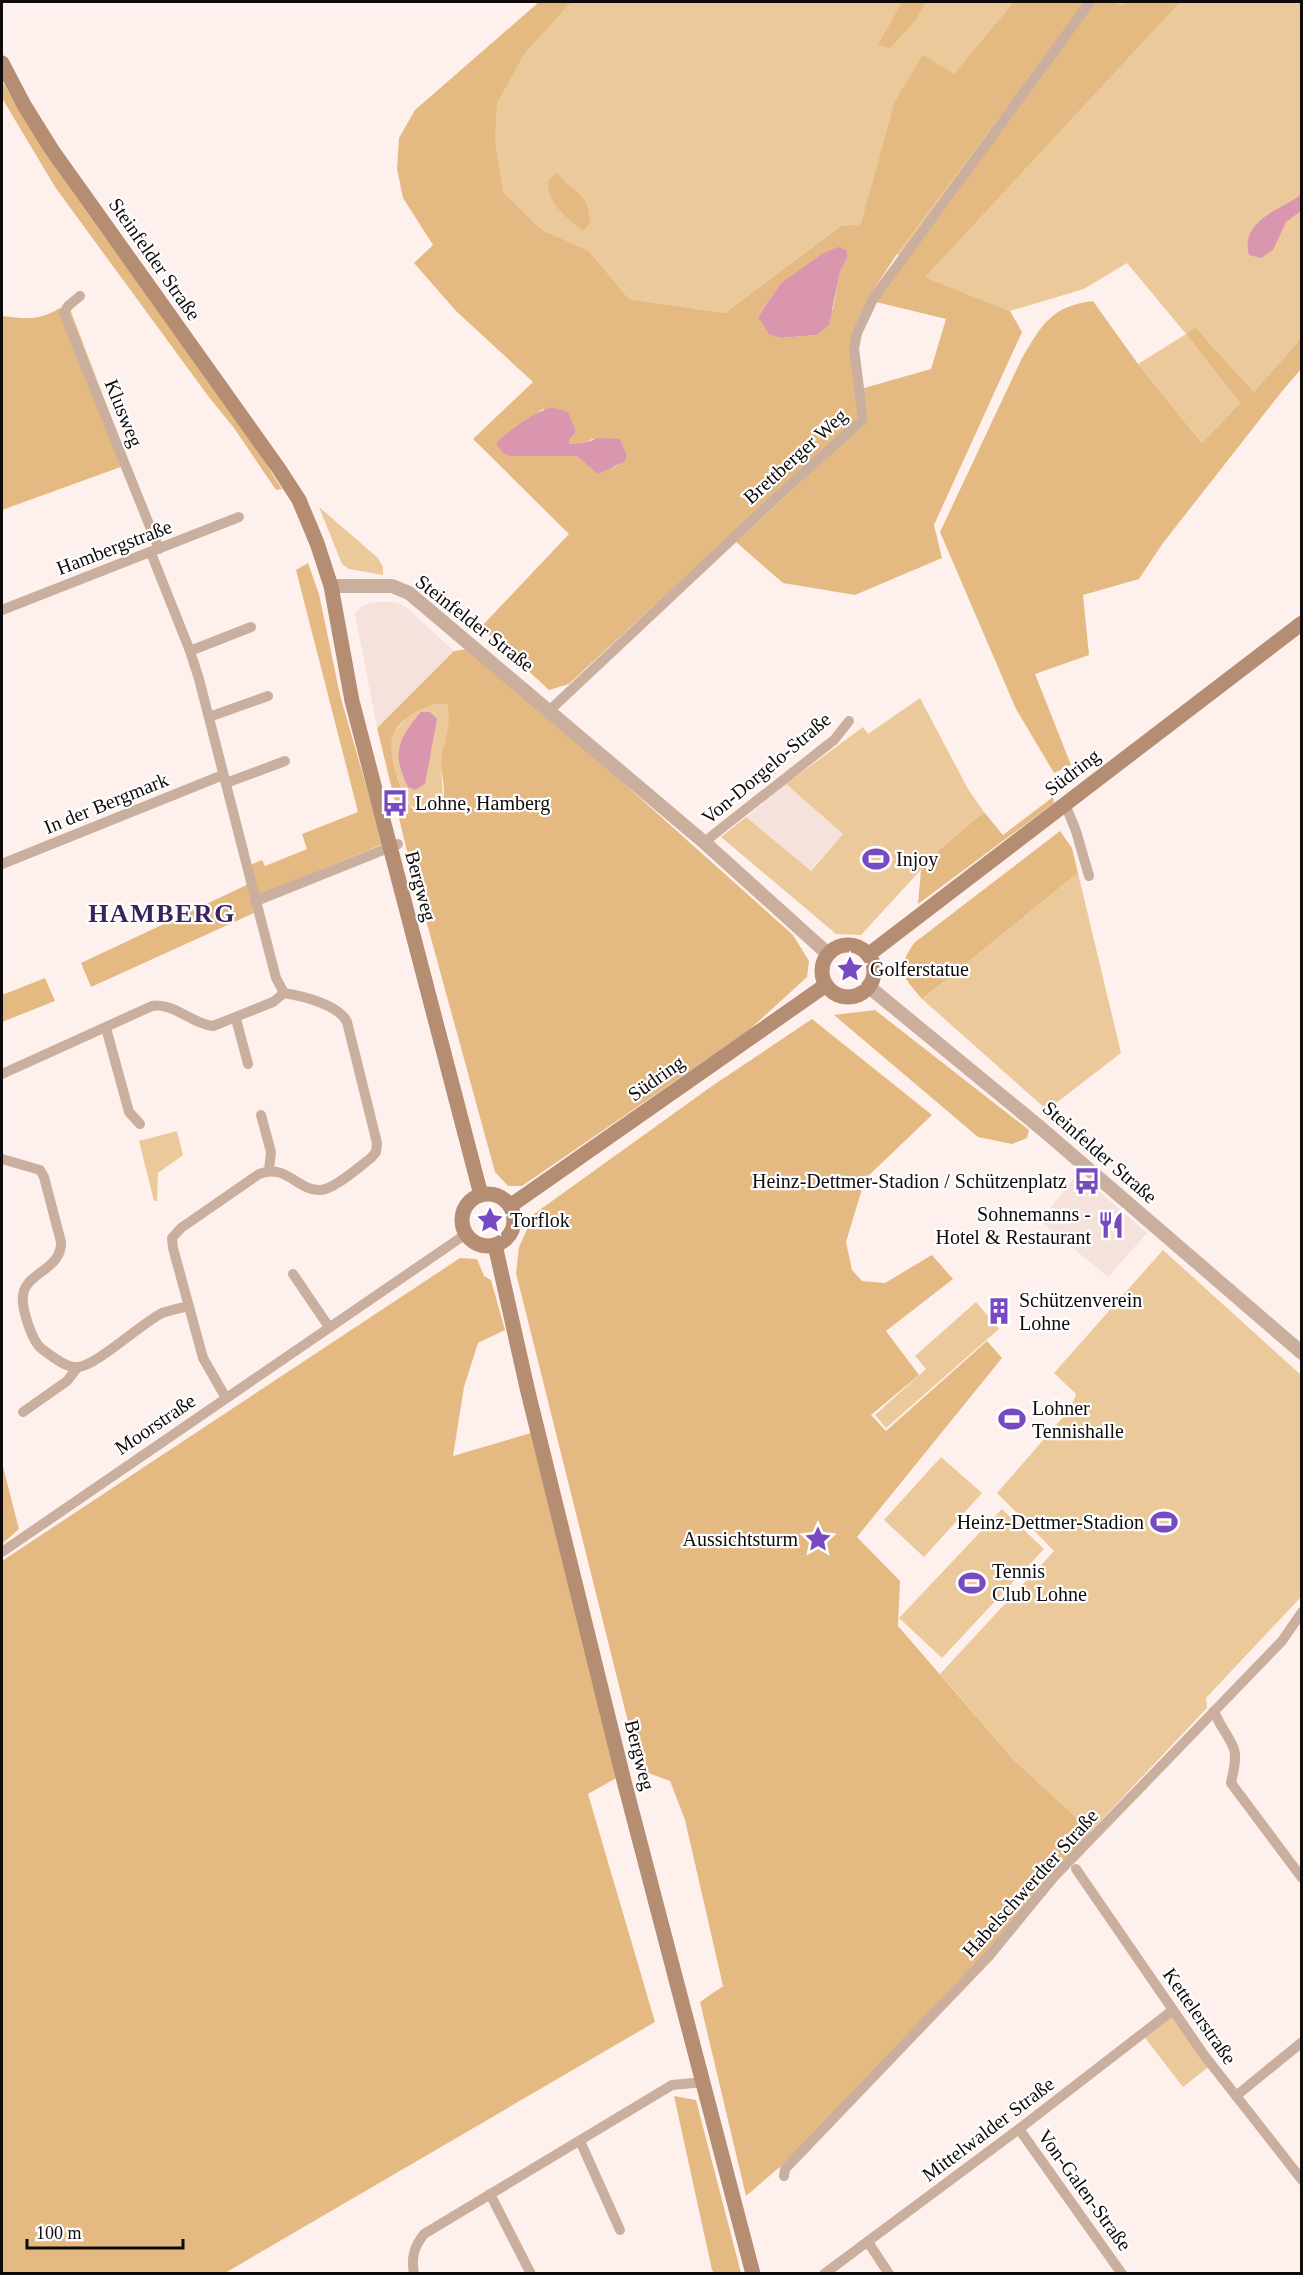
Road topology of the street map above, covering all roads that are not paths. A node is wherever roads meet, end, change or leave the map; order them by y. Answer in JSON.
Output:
{"nodes":[{"id":1,"x":1089,"y":2,"type":"edge"},
{"id":2,"x":2,"y":63,"type":"edge"},
{"id":3,"x":80,"y":296,"type":"dead end"},
{"id":4,"x":239,"y":517,"type":"dead end"},
{"id":5,"x":155,"y":551,"type":"junction"},
{"id":6,"x":331,"y":586,"type":"junction"},
{"id":7,"x":2,"y":610,"type":"edge"},
{"id":8,"x":1302,"y":623,"type":"edge"},
{"id":9,"x":251,"y":627,"type":"dead end"},
{"id":10,"x":190,"y":651,"type":"junction"},
{"id":11,"x":268,"y":696,"type":"dead end"},
{"id":12,"x":550,"y":710,"type":"junction"},
{"id":13,"x":209,"y":717,"type":"junction"},
{"id":14,"x":849,"y":721,"type":"dead end"},
{"id":15,"x":285,"y":761,"type":"dead end"},
{"id":16,"x":224,"y":779,"type":"junction"},
{"id":17,"x":1065,"y":804,"type":"junction"},
{"id":18,"x":705,"y":843,"type":"junction"},
{"id":19,"x":393,"y":845,"type":"junction"},
{"id":20,"x":2,"y":864,"type":"edge"},
{"id":21,"x":1089,"y":876,"type":"dead end"},
{"id":22,"x":256,"y":901,"type":"junction"},
{"id":23,"x":828,"y":954,"type":"junction"},
{"id":24,"x":868,"y":955,"type":"junction"},
{"id":25,"x":826,"y":985,"type":"junction"},
{"id":26,"x":868,"y":986,"type":"junction"},
{"id":27,"x":284,"y":993,"type":"junction"},
{"id":28,"x":236,"y":1019,"type":"junction"},
{"id":29,"x":106,"y":1028,"type":"junction"},
{"id":30,"x":248,"y":1064,"type":"dead end"},
{"id":31,"x":2,"y":1074,"type":"edge"},
{"id":32,"x":261,"y":1115,"type":"dead end"},
{"id":33,"x":140,"y":1124,"type":"dead end"},
{"id":34,"x":2,"y":1159,"type":"edge"},
{"id":35,"x":269,"y":1170,"type":"junction"},
{"id":36,"x":481,"y":1195,"type":"junction"},
{"id":37,"x":510,"y":1206,"type":"junction"},
{"id":38,"x":466,"y":1234,"type":"junction"},
{"id":39,"x":495,"y":1245,"type":"junction"},
{"id":40,"x":293,"y":1274,"type":"dead end"},
{"id":41,"x":189,"y":1306,"type":"junction"},
{"id":42,"x":329,"y":1327,"type":"junction"},
{"id":43,"x":1302,"y":1353,"type":"edge"},
{"id":44,"x":77,"y":1368,"type":"junction"},
{"id":45,"x":226,"y":1398,"type":"junction"},
{"id":46,"x":23,"y":1412,"type":"dead end"},
{"id":47,"x":2,"y":1552,"type":"edge"},
{"id":48,"x":1302,"y":1612,"type":"edge"},
{"id":49,"x":1214,"y":1711,"type":"junction"},
{"id":50,"x":1076,"y":1869,"type":"dead end"},
{"id":51,"x":1302,"y":1878,"type":"edge"},
{"id":52,"x":1173,"y":2010,"type":"junction"},
{"id":53,"x":1302,"y":2042,"type":"edge"},
{"id":54,"x":704,"y":2082,"type":"junction"},
{"id":55,"x":1236,"y":2096,"type":"junction"},
{"id":56,"x":1019,"y":2129,"type":"junction"},
{"id":57,"x":579,"y":2141,"type":"junction"},
{"id":58,"x":784,"y":2176,"type":"dead end"},
{"id":59,"x":1302,"y":2180,"type":"edge"},
{"id":60,"x":490,"y":2194,"type":"junction"},
{"id":61,"x":620,"y":2230,"type":"dead end"},
{"id":62,"x":868,"y":2242,"type":"junction"},
{"id":63,"x":414,"y":2274,"type":"edge"},
{"id":64,"x":531,"y":2274,"type":"edge"},
{"id":65,"x":753,"y":2274,"type":"edge"},
{"id":66,"x":824,"y":2274,"type":"edge"},
{"id":67,"x":889,"y":2274,"type":"edge"},
{"id":68,"x":1122,"y":2274,"type":"edge"}],
"edges":[{"from":1,"to":12,"type":"street","name":"Brettberger Weg"},
{"from":2,"to":6,"type":"main road","name":"Steinfelder Straße"},
{"from":3,"to":5,"type":"street","name":"Klusweg"},
{"from":4,"to":5,"type":"street","name":"Hambergstraße"},
{"from":5,"to":7,"type":"street","name":"Hambergstraße"},
{"from":5,"to":10,"type":"street"},
{"from":6,"to":12,"type":"street","name":"Steinfelder Straße"},
{"from":6,"to":19,"type":"main road","name":"Bergweg"},
{"from":8,"to":17,"type":"main road","name":"Südring"},
{"from":9,"to":10,"type":"street"},
{"from":10,"to":13,"type":"street"},
{"from":11,"to":13,"type":"street"},
{"from":12,"to":18,"type":"street","name":"Steinfelder Straße"},
{"from":13,"to":16,"type":"street"},
{"from":14,"to":18,"type":"street","name":"Von-Dorgelo-Straße"},
{"from":15,"to":16,"type":"street","name":"In der Bergmark"},
{"from":16,"to":20,"type":"street","name":"In der Bergmark"},
{"from":16,"to":22,"type":"street"},
{"from":17,"to":21,"type":"street"},
{"from":17,"to":24,"type":"main road","name":"Südring"},
{"from":18,"to":23,"type":"street","name":"Steinfelder Straße"},
{"from":19,"to":22,"type":"street"},
{"from":19,"to":36,"type":"main road","name":"Bergweg"},
{"from":22,"to":27,"type":"street"},
{"from":23,"to":24,"type":"main road"},
{"from":23,"to":25,"type":"main road"},
{"from":24,"to":26,"type":"main road"},
{"from":25,"to":26,"type":"main road"},
{"from":25,"to":37,"type":"main road","name":"Südring"},
{"from":26,"to":43,"type":"street","name":"Steinfelder Straße"},
{"from":27,"to":28,"type":"street"},
{"from":27,"to":35,"type":"street"},
{"from":28,"to":29,"type":"street"},
{"from":28,"to":30,"type":"street"},
{"from":29,"to":31,"type":"street"},
{"from":29,"to":33,"type":"street"},
{"from":32,"to":35,"type":"street"},
{"from":34,"to":44,"type":"street"},
{"from":35,"to":41,"type":"street"},
{"from":36,"to":37,"type":"main road"},
{"from":36,"to":38,"type":"main road"},
{"from":37,"to":39,"type":"main road"},
{"from":38,"to":39,"type":"main road"},
{"from":38,"to":42,"type":"street","name":"Moorstraße"},
{"from":39,"to":54,"type":"main road","name":"Bergweg"},
{"from":40,"to":42,"type":"street"},
{"from":41,"to":44,"type":"street"},
{"from":41,"to":45,"type":"street"},
{"from":42,"to":45,"type":"street","name":"Moorstraße"},
{"from":44,"to":46,"type":"street"},
{"from":45,"to":47,"type":"street","name":"Moorstraße"},
{"from":48,"to":49,"type":"street","name":"Habelschwerdter Straße"},
{"from":49,"to":51,"type":"street"},
{"from":49,"to":58,"type":"street","name":"Habelschwerdter Straße"},
{"from":50,"to":52,"type":"street","name":"Kettelerstraße"},
{"from":52,"to":55,"type":"street","name":"Kettelerstraße"},
{"from":52,"to":56,"type":"street","name":"Mittelwalder Straße"},
{"from":53,"to":55,"type":"street"},
{"from":54,"to":57,"type":"street"},
{"from":54,"to":65,"type":"main road","name":"Bergweg"},
{"from":55,"to":59,"type":"street","name":"Kettelerstraße"},
{"from":56,"to":62,"type":"street","name":"Mittelwalder Straße"},
{"from":56,"to":68,"type":"street","name":"Von-Galen-Straße"},
{"from":57,"to":60,"type":"street"},
{"from":57,"to":61,"type":"street"},
{"from":60,"to":63,"type":"street"},
{"from":60,"to":64,"type":"street"},
{"from":62,"to":66,"type":"street","name":"Mittelwalder Straße"},
{"from":62,"to":67,"type":"street"}]}
